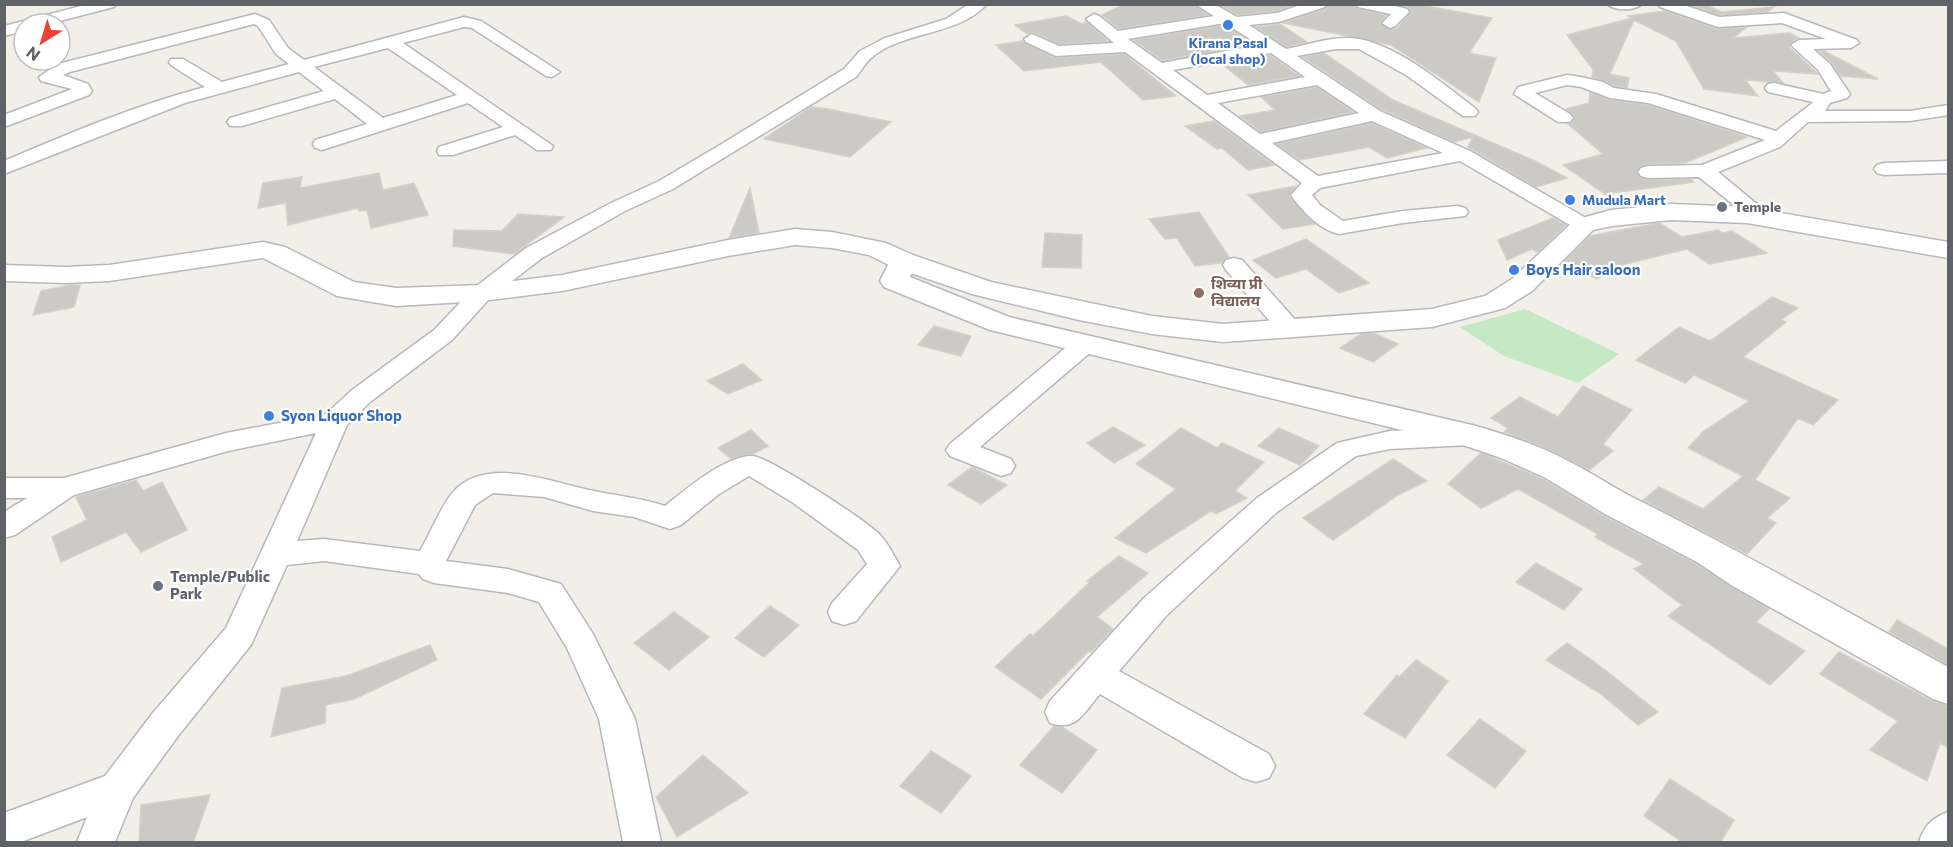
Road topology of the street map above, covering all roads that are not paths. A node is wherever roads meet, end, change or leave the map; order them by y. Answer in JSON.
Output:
{"nodes":[{"id":1,"x":109,"y":4,"type":"edge"},
{"id":2,"x":980,"y":4,"type":"edge"},
{"id":3,"x":1202,"y":4,"type":"edge"},
{"id":4,"x":1320,"y":4,"type":"edge"},
{"id":5,"x":1364,"y":4,"type":"edge"},
{"id":6,"x":1614,"y":4,"type":"edge"},
{"id":7,"x":1635,"y":4,"type":"edge"},
{"id":8,"x":1665,"y":4,"type":"edge"},
{"id":9,"x":72,"y":13,"type":"edge"},
{"id":10,"x":1094,"y":19,"type":"dead end"},
{"id":11,"x":1231,"y":20,"type":"junction"},
{"id":12,"x":1390,"y":23,"type":"dead end"},
{"id":13,"x":1032,"y":39,"type":"dead end"},
{"id":14,"x":390,"y":42,"type":"junction"},
{"id":15,"x":1121,"y":42,"type":"junction"},
{"id":16,"x":1278,"y":51,"type":"junction"},
{"id":17,"x":177,"y":62,"type":"dead end"},
{"id":18,"x":301,"y":65,"type":"junction"},
{"id":19,"x":1159,"y":68,"type":"junction"},
{"id":20,"x":552,"y":72,"type":"dead end"},
{"id":21,"x":1320,"y":79,"type":"junction"},
{"id":22,"x":219,"y":88,"type":"junction"},
{"id":23,"x":1774,"y":88,"type":"dead end"},
{"id":24,"x":337,"y":93,"type":"junction"},
{"id":25,"x":471,"y":96,"type":"junction"},
{"id":26,"x":1823,"y":99,"type":"junction"},
{"id":27,"x":1203,"y":101,"type":"junction"},
{"id":28,"x":1948,"y":110,"type":"edge"},
{"id":29,"x":1469,"y":112,"type":"dead end"},
{"id":30,"x":1374,"y":115,"type":"junction"},
{"id":31,"x":1803,"y":117,"type":"junction"},
{"id":32,"x":1564,"y":118,"type":"dead end"},
{"id":33,"x":7,"y":120,"type":"edge"},
{"id":34,"x":236,"y":122,"type":"dead end"},
{"id":35,"x":380,"y":125,"type":"junction"},
{"id":36,"x":517,"y":128,"type":"junction"},
{"id":37,"x":77,"y":137,"type":"junction"},
{"id":38,"x":1779,"y":138,"type":"junction"},
{"id":39,"x":1259,"y":140,"type":"junction"},
{"id":40,"x":322,"y":144,"type":"dead end"},
{"id":41,"x":544,"y":146,"type":"dead end"},
{"id":42,"x":446,"y":151,"type":"dead end"},
{"id":43,"x":1463,"y":155,"type":"junction"},
{"id":44,"x":1948,"y":167,"type":"edge"},
{"id":45,"x":4,"y":168,"type":"edge"},
{"id":46,"x":1884,"y":169,"type":"dead end"},
{"id":47,"x":1704,"y":171,"type":"junction"},
{"id":48,"x":1648,"y":172,"type":"dead end"},
{"id":49,"x":1314,"y":183,"type":"junction"},
{"id":50,"x":1458,"y":212,"type":"dead end"},
{"id":51,"x":1762,"y":218,"type":"junction"},
{"id":52,"x":1584,"y":225,"type":"junction"},
{"id":53,"x":1948,"y":250,"type":"edge"},
{"id":54,"x":903,"y":261,"type":"junction"},
{"id":55,"x":1234,"y":265,"type":"dead end"},
{"id":56,"x":4,"y":273,"type":"edge"},
{"id":57,"x":482,"y":293,"type":"junction"},
{"id":58,"x":1289,"y":328,"type":"junction"},
{"id":59,"x":1084,"y":345,"type":"junction"},
{"id":60,"x":334,"y":421,"type":"junction"},
{"id":61,"x":1472,"y":436,"type":"junction"},
{"id":62,"x":1001,"y":466,"type":"dead end"},
{"id":63,"x":4,"y":488,"type":"edge"},
{"id":64,"x":64,"y":488,"type":"junction"},
{"id":65,"x":4,"y":527,"type":"edge"},
{"id":66,"x":277,"y":554,"type":"junction"},
{"id":67,"x":429,"y":564,"type":"junction"},
{"id":68,"x":844,"y":612,"type":"dead end"},
{"id":69,"x":1096,"y":675,"type":"junction"},
{"id":70,"x":1948,"y":687,"type":"edge"},
{"id":71,"x":1064,"y":712,"type":"dead end"},
{"id":72,"x":1256,"y":766,"type":"dead end"},
{"id":73,"x":118,"y":788,"type":"junction"},
{"id":74,"x":1948,"y":830,"type":"edge"},
{"id":75,"x":4,"y":831,"type":"edge"},
{"id":76,"x":96,"y":843,"type":"edge"},
{"id":77,"x":642,"y":843,"type":"edge"},
{"id":78,"x":1938,"y":843,"type":"edge"}],
"edges":[{"from":1,"to":9,"type":"street"},
{"from":2,"to":57,"type":"street"},
{"from":3,"to":11,"type":"street"},
{"from":4,"to":11,"type":"street"},
{"from":5,"to":12,"type":"street"},
{"from":6,"to":7,"type":"street"},
{"from":8,"to":26,"type":"street"},
{"from":10,"to":15,"type":"street"},
{"from":11,"to":15,"type":"street"},
{"from":11,"to":16,"type":"street"},
{"from":13,"to":15,"type":"street"},
{"from":14,"to":18,"type":"street"},
{"from":14,"to":20,"type":"street"},
{"from":14,"to":25,"type":"street"},
{"from":15,"to":19,"type":"street"},
{"from":16,"to":19,"type":"street"},
{"from":16,"to":21,"type":"street"},
{"from":16,"to":29,"type":"street"},
{"from":17,"to":22,"type":"street"},
{"from":18,"to":22,"type":"street"},
{"from":18,"to":24,"type":"street"},
{"from":18,"to":33,"type":"street"},
{"from":19,"to":27,"type":"street"},
{"from":21,"to":27,"type":"street"},
{"from":21,"to":30,"type":"street"},
{"from":22,"to":37,"type":"street"},
{"from":23,"to":26,"type":"street"},
{"from":24,"to":34,"type":"street"},
{"from":24,"to":35,"type":"street"},
{"from":25,"to":35,"type":"street"},
{"from":25,"to":36,"type":"street"},
{"from":26,"to":31,"type":"street"},
{"from":27,"to":39,"type":"street"},
{"from":28,"to":31,"type":"street"},
{"from":30,"to":39,"type":"street"},
{"from":30,"to":43,"type":"street"},
{"from":31,"to":38,"type":"street"},
{"from":32,"to":38,"type":"street"},
{"from":33,"to":37,"type":"street"},
{"from":35,"to":40,"type":"street"},
{"from":36,"to":41,"type":"street"},
{"from":36,"to":42,"type":"street"},
{"from":37,"to":45,"type":"street"},
{"from":38,"to":47,"type":"street"},
{"from":39,"to":49,"type":"street"},
{"from":43,"to":49,"type":"street"},
{"from":43,"to":52,"type":"street"},
{"from":44,"to":46,"type":"street"},
{"from":47,"to":48,"type":"street"},
{"from":47,"to":51,"type":"street"},
{"from":49,"to":50,"type":"street"},
{"from":51,"to":52,"type":"main road"},
{"from":51,"to":53,"type":"main road"},
{"from":52,"to":58,"type":"main road"},
{"from":54,"to":57,"type":"main road"},
{"from":54,"to":58,"type":"main road"},
{"from":54,"to":59,"type":"main road"},
{"from":55,"to":58,"type":"street"},
{"from":56,"to":57,"type":"main road"},
{"from":57,"to":60,"type":"street"},
{"from":59,"to":61,"type":"main road"},
{"from":59,"to":62,"type":"street"},
{"from":60,"to":64,"type":"street"},
{"from":60,"to":66,"type":"street"},
{"from":61,"to":69,"type":"street"},
{"from":61,"to":70,"type":"main road"},
{"from":63,"to":64,"type":"street"},
{"from":64,"to":65,"type":"street"},
{"from":66,"to":67,"type":"street"},
{"from":66,"to":73,"type":"street"},
{"from":67,"to":68,"type":"street"},
{"from":67,"to":77,"type":"street"},
{"from":69,"to":71,"type":"street"},
{"from":69,"to":72,"type":"street"},
{"from":73,"to":75,"type":"street"},
{"from":73,"to":76,"type":"street"},
{"from":74,"to":78,"type":"street"}]}
